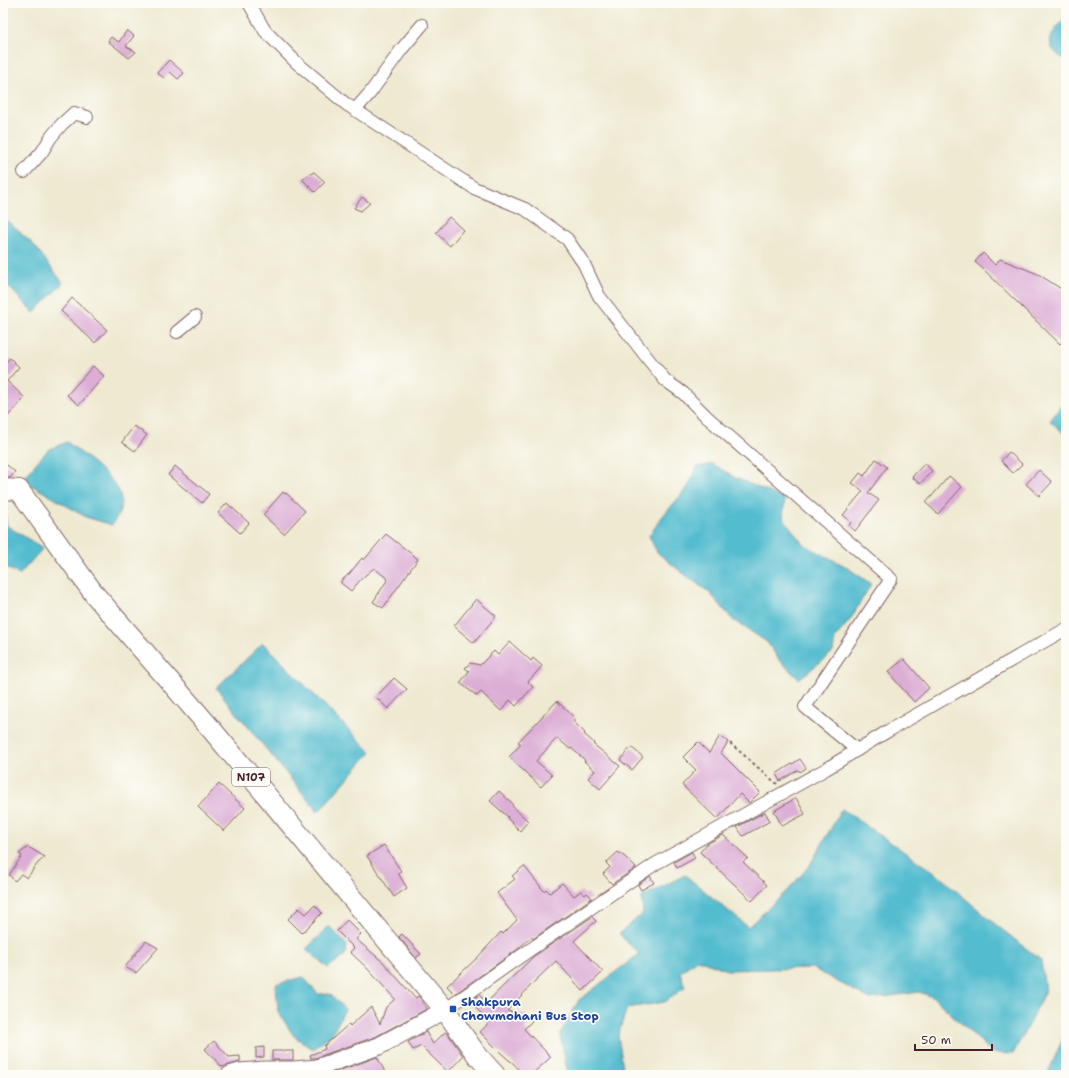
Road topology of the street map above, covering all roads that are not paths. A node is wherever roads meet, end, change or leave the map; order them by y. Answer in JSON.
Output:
{"nodes":[{"id":1,"x":249,"y":3,"type":"edge"},
{"id":2,"x":422,"y":25,"type":"dead end"},
{"id":3,"x":355,"y":110,"type":"junction"},
{"id":4,"x":87,"y":117,"type":"dead end"},
{"id":5,"x":24,"y":172,"type":"dead end"},
{"id":6,"x":195,"y":317,"type":"dead end"},
{"id":7,"x":177,"y":332,"type":"dead end"},
{"id":8,"x":3,"y":489,"type":"edge"},
{"id":9,"x":1066,"y":629,"type":"edge"},
{"id":10,"x":857,"y":750,"type":"junction"},
{"id":11,"x":445,"y":1010,"type":"junction"},
{"id":12,"x":230,"y":1075,"type":"edge"},
{"id":13,"x":495,"y":1075,"type":"edge"}],
"edges":[{"from":1,"to":3,"type":"street"},
{"from":2,"to":3,"type":"street"},
{"from":3,"to":10,"type":"street"},
{"from":4,"to":5,"type":"street"},
{"from":6,"to":7,"type":"street"},
{"from":8,"to":11,"type":"highway","number":"N107"},
{"from":9,"to":10,"type":"street"},
{"from":10,"to":11,"type":"street"},
{"from":11,"to":12,"type":"main road"},
{"from":11,"to":13,"type":"highway","number":"N107"}]}
